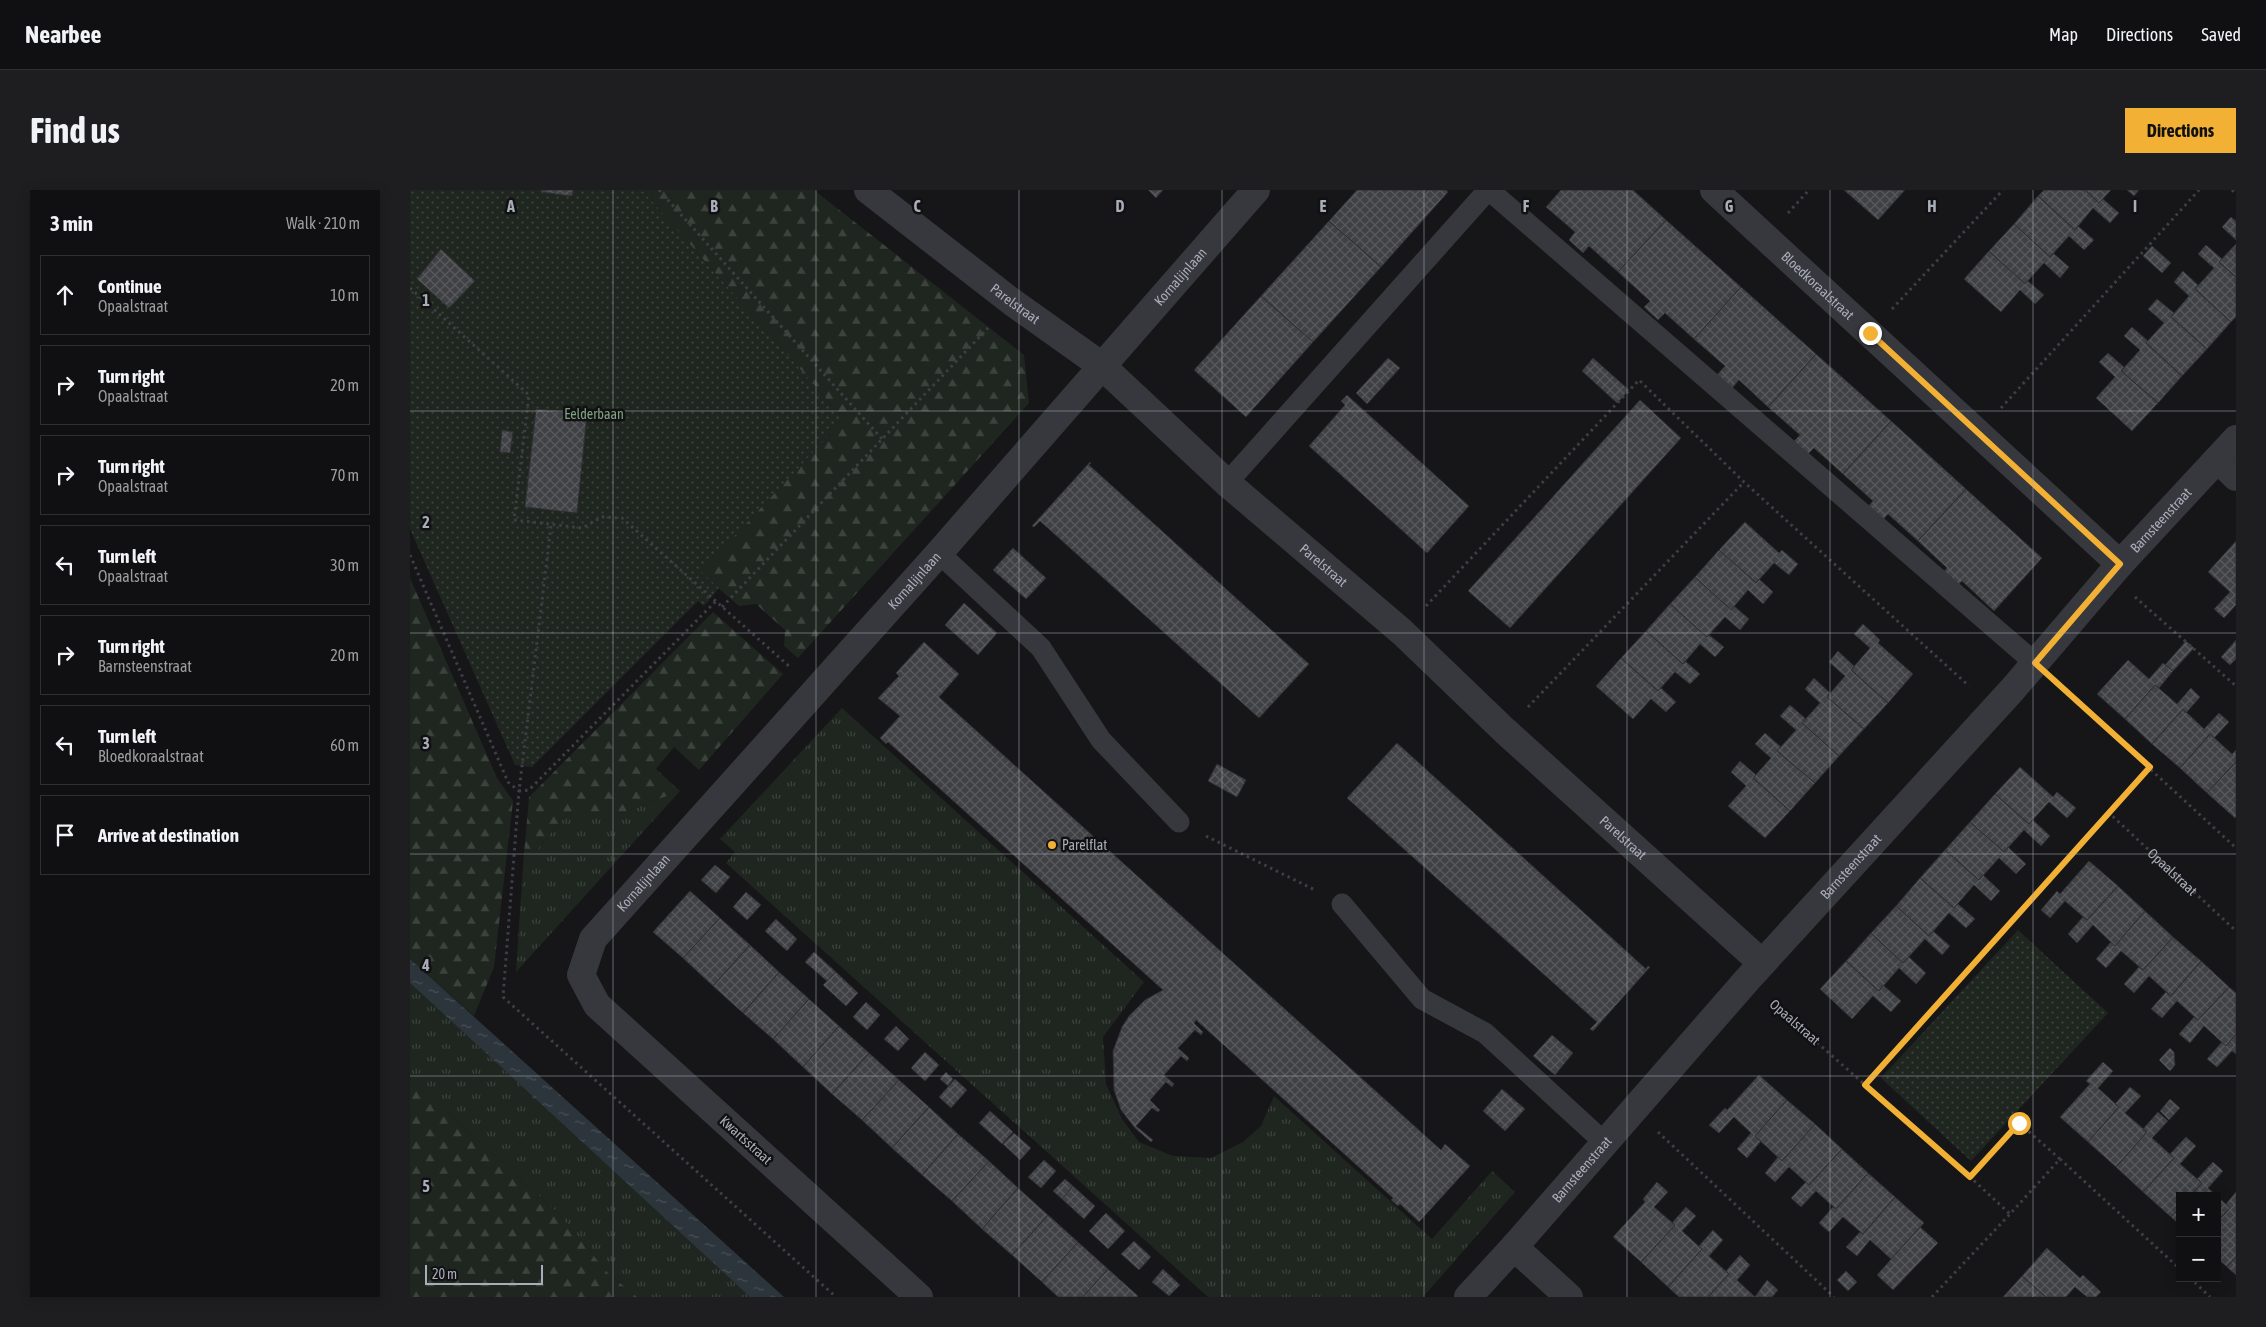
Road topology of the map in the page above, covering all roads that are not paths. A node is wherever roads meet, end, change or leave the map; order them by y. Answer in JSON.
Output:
{"nodes":[{"id":1,"x":868,"y":190,"type":"edge"},
{"id":2,"x":1256,"y":190,"type":"edge"},
{"id":3,"x":1489,"y":190,"type":"edge"},
{"id":4,"x":1714,"y":190,"type":"edge"},
{"id":5,"x":1102,"y":366,"type":"junction"},
{"id":6,"x":2236,"y":439,"type":"edge"},
{"id":7,"x":2227,"y":468,"type":"edge"},
{"id":8,"x":1228,"y":483,"type":"junction"},
{"id":9,"x":939,"y":553,"type":"junction"},
{"id":10,"x":2115,"y":569,"type":"junction"},
{"id":11,"x":2035,"y":663,"type":"junction"},
{"id":12,"x":1179,"y":822,"type":"road end"},
{"id":13,"x":1342,"y":904,"type":"road end"},
{"id":14,"x":1754,"y":971,"type":"junction"},
{"id":15,"x":581,"y":975,"type":"joint"},
{"id":16,"x":1605,"y":1143,"type":"junction"},
{"id":17,"x":1514,"y":1248,"type":"junction"},
{"id":18,"x":919,"y":1297,"type":"edge"},
{"id":19,"x":1468,"y":1297,"type":"edge"},
{"id":20,"x":1569,"y":1297,"type":"edge"}],
"edges":[{"from":1,"to":5,"type":"street","name":"Parelstraat"},
{"from":2,"to":5,"type":"street","name":"Kornalijnlaan"},
{"from":3,"to":8,"type":"lane"},
{"from":3,"to":11,"type":"lane"},
{"from":4,"to":10,"type":"street","name":"Bloedkoraalstraat"},
{"from":5,"to":8,"type":"street","name":"Parelstraat"},
{"from":5,"to":9,"type":"street","name":"Kornalijnlaan"},
{"from":6,"to":7,"type":"street","name":"Barnsteenstraat"},
{"from":7,"to":10,"type":"street","name":"Barnsteenstraat"},
{"from":8,"to":14,"type":"street","name":"Parelstraat"},
{"from":9,"to":12,"type":"lane"},
{"from":9,"to":15,"type":"street","name":"Kornalijnlaan"},
{"from":10,"to":11,"type":"street","name":"Barnsteenstraat"},
{"from":11,"to":14,"type":"street","name":"Barnsteenstraat"},
{"from":13,"to":16,"type":"lane"},
{"from":14,"to":16,"type":"street","name":"Barnsteenstraat"},
{"from":15,"to":18,"type":"street","name":"Kwartsstraat"},
{"from":16,"to":17,"type":"street","name":"Barnsteenstraat"},
{"from":17,"to":19,"type":"street","name":"Barnsteenstraat"},
{"from":17,"to":20,"type":"street"}]}
